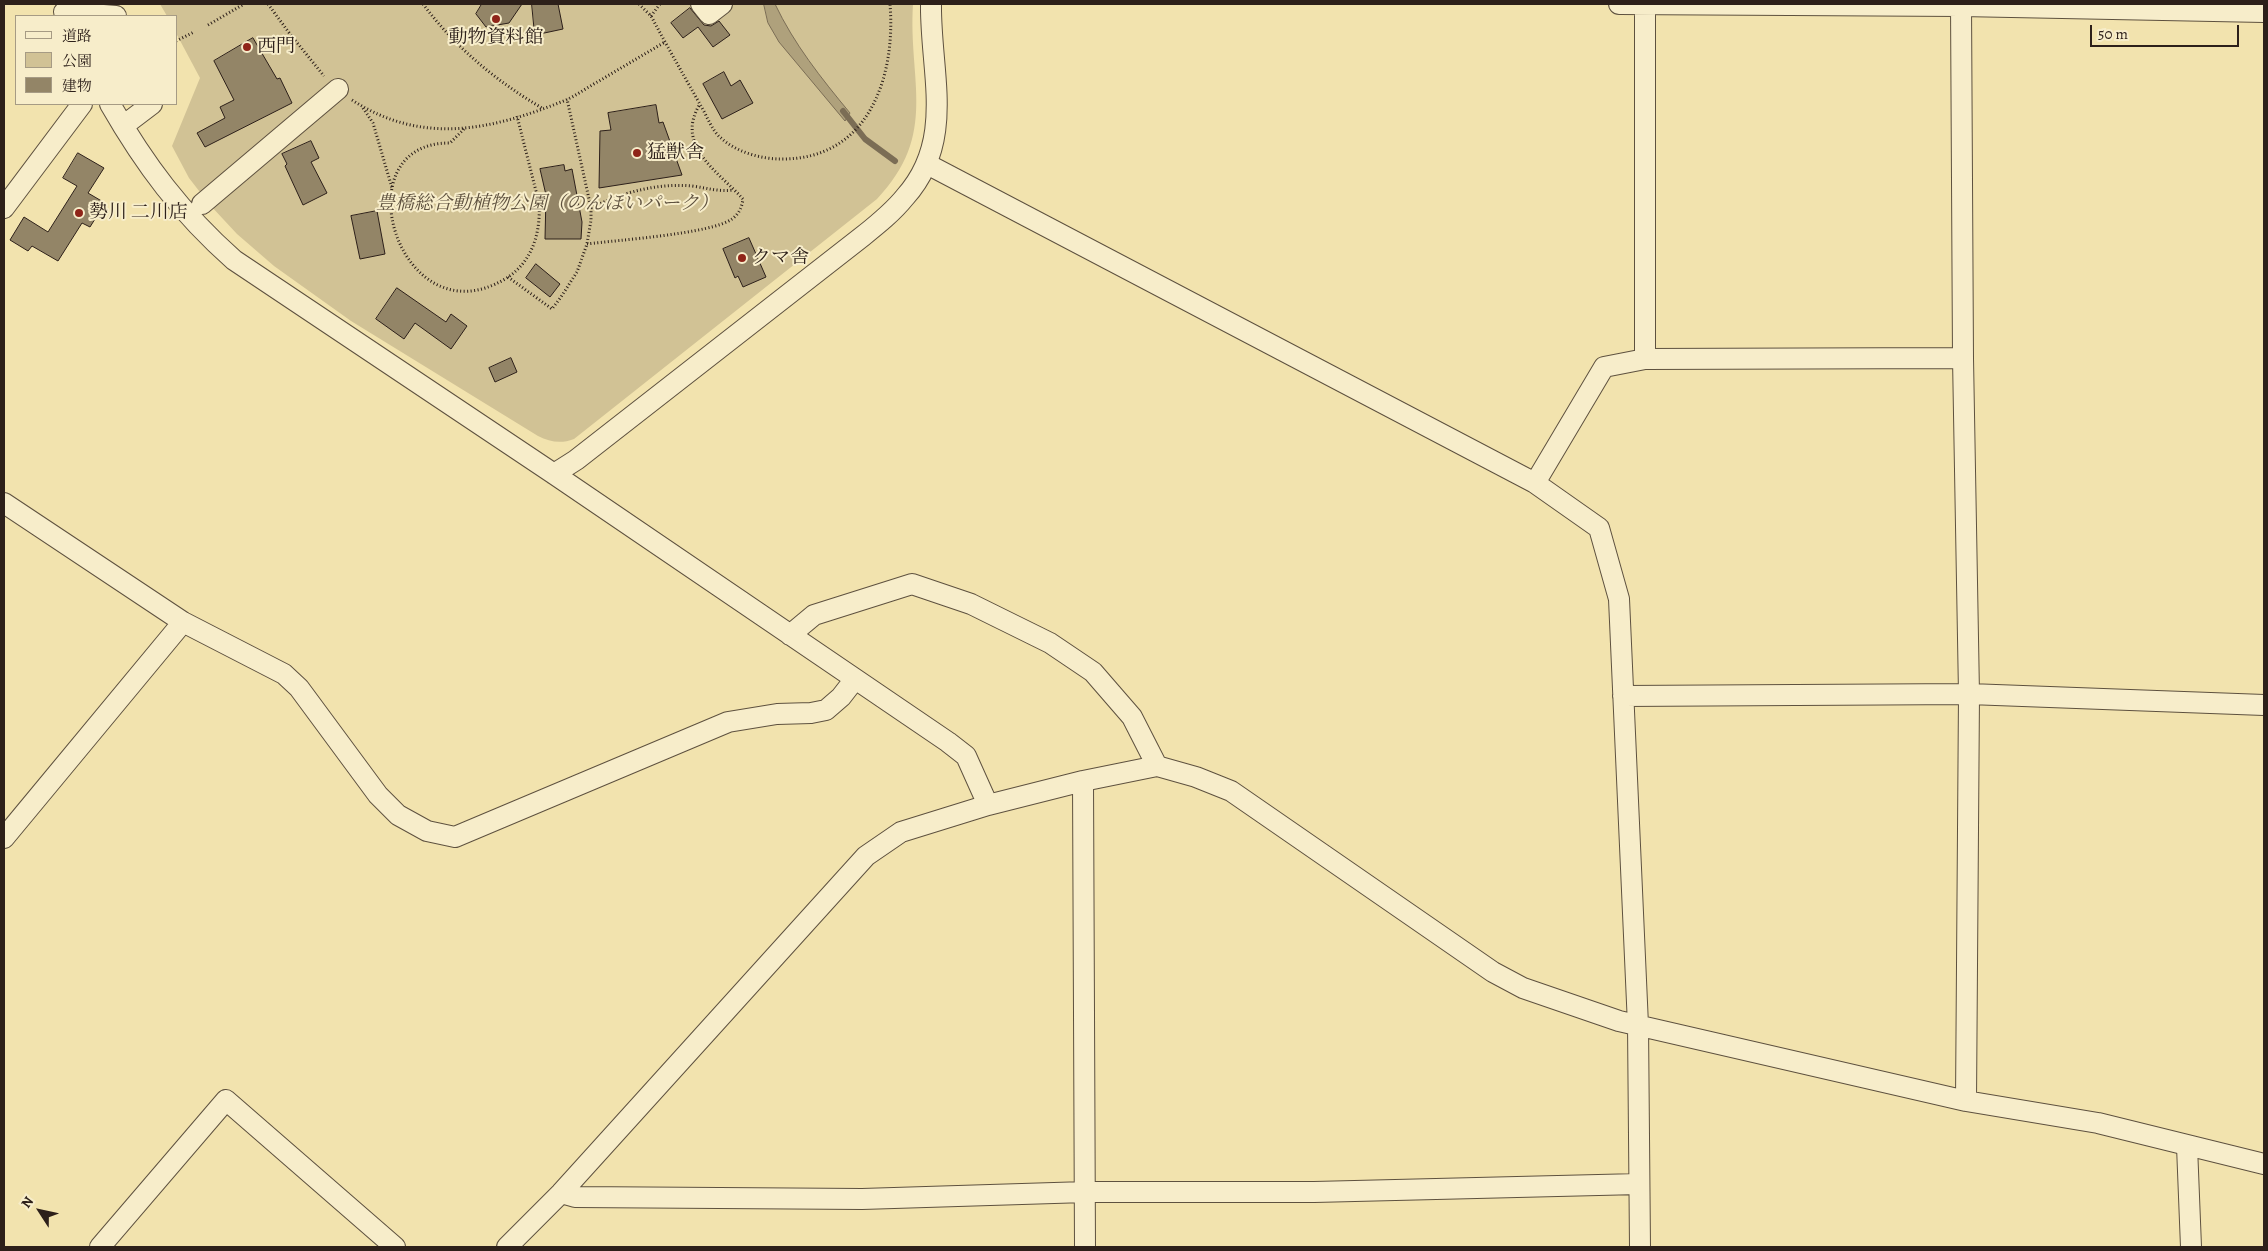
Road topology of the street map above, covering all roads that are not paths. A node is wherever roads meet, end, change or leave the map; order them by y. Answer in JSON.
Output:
{"nodes":[{"id":1,"x":701,"y":4,"type":"edge"},
{"id":2,"x":722,"y":4,"type":"edge"},
{"id":3,"x":931,"y":4,"type":"edge"},
{"id":4,"x":1620,"y":4,"type":"edge"},
{"id":5,"x":1645,"y":4,"type":"edge"},
{"id":6,"x":1961,"y":5,"type":"edge"},
{"id":7,"x":63,"y":11,"type":"edge"},
{"id":8,"x":2264,"y":12,"type":"edge"},
{"id":9,"x":105,"y":15,"type":"edge"},
{"id":10,"x":338,"y":89,"type":"road end"},
{"id":11,"x":81,"y":105,"type":"edge"},
{"id":12,"x":111,"y":105,"type":"edge"},
{"id":13,"x":151,"y":105,"type":"edge"},
{"id":14,"x":123,"y":126,"type":"junction"},
{"id":15,"x":927,"y":164,"type":"junction"},
{"id":16,"x":202,"y":204,"type":"dead end"},
{"id":17,"x":4,"y":208,"type":"edge"},
{"id":18,"x":1963,"y":358,"type":"junction"},
{"id":19,"x":1645,"y":359,"type":"junction"},
{"id":20,"x":554,"y":474,"type":"junction"},
{"id":21,"x":1535,"y":483,"type":"junction"},
{"id":22,"x":4,"y":503,"type":"edge"},
{"id":23,"x":183,"y":622,"type":"junction"},
{"id":24,"x":790,"y":635,"type":"junction"},
{"id":25,"x":855,"y":679,"type":"junction"},
{"id":26,"x":1969,"y":694,"type":"junction"},
{"id":27,"x":1623,"y":696,"type":"junction"},
{"id":28,"x":2264,"y":705,"type":"edge"},
{"id":29,"x":1157,"y":766,"type":"junction"},
{"id":30,"x":1084,"y":781,"type":"junction"},
{"id":31,"x":988,"y":805,"type":"junction"},
{"id":32,"x":4,"y":838,"type":"edge"},
{"id":33,"x":1638,"y":1025,"type":"junction"},
{"id":34,"x":1966,"y":1101,"type":"junction"},
{"id":35,"x":2187,"y":1146,"type":"junction"},
{"id":36,"x":2264,"y":1164,"type":"edge"},
{"id":37,"x":1639,"y":1184,"type":"junction"},
{"id":38,"x":1086,"y":1192,"type":"junction"},
{"id":39,"x":561,"y":1193,"type":"junction"},
{"id":40,"x":100,"y":1247,"type":"edge"},
{"id":41,"x":394,"y":1247,"type":"edge"},
{"id":42,"x":507,"y":1247,"type":"edge"},
{"id":43,"x":1085,"y":1247,"type":"edge"},
{"id":44,"x":1640,"y":1247,"type":"edge"},
{"id":45,"x":2191,"y":1247,"type":"edge"}],
"edges":[{"from":1,"to":2,"type":"street"},
{"from":3,"to":15,"type":"street"},
{"from":4,"to":5,"type":"street"},
{"from":5,"to":6,"type":"street"},
{"from":5,"to":19,"type":"street"},
{"from":6,"to":8,"type":"street"},
{"from":6,"to":18,"type":"street"},
{"from":7,"to":9,"type":"street"},
{"from":10,"to":16,"type":"street"},
{"from":11,"to":17,"type":"street"},
{"from":12,"to":14,"type":"street"},
{"from":13,"to":14,"type":"street"},
{"from":14,"to":20,"type":"street"},
{"from":15,"to":20,"type":"street"},
{"from":15,"to":21,"type":"street"},
{"from":18,"to":19,"type":"street"},
{"from":18,"to":26,"type":"street"},
{"from":19,"to":21,"type":"street"},
{"from":20,"to":24,"type":"street"},
{"from":21,"to":27,"type":"street"},
{"from":22,"to":23,"type":"street"},
{"from":23,"to":25,"type":"street"},
{"from":23,"to":32,"type":"street"},
{"from":24,"to":25,"type":"street"},
{"from":24,"to":29,"type":"street"},
{"from":25,"to":31,"type":"street"},
{"from":26,"to":27,"type":"street"},
{"from":26,"to":28,"type":"street"},
{"from":26,"to":34,"type":"street"},
{"from":27,"to":33,"type":"street"},
{"from":29,"to":30,"type":"street"},
{"from":29,"to":33,"type":"street"},
{"from":30,"to":31,"type":"street"},
{"from":30,"to":38,"type":"street"},
{"from":31,"to":39,"type":"street"},
{"from":33,"to":34,"type":"street"},
{"from":33,"to":37,"type":"street"},
{"from":34,"to":35,"type":"street"},
{"from":35,"to":36,"type":"street"},
{"from":35,"to":45,"type":"street"},
{"from":37,"to":38,"type":"street"},
{"from":37,"to":44,"type":"street"},
{"from":38,"to":39,"type":"street"},
{"from":38,"to":43,"type":"street"},
{"from":39,"to":42,"type":"street"},
{"from":40,"to":41,"type":"street"}]}
